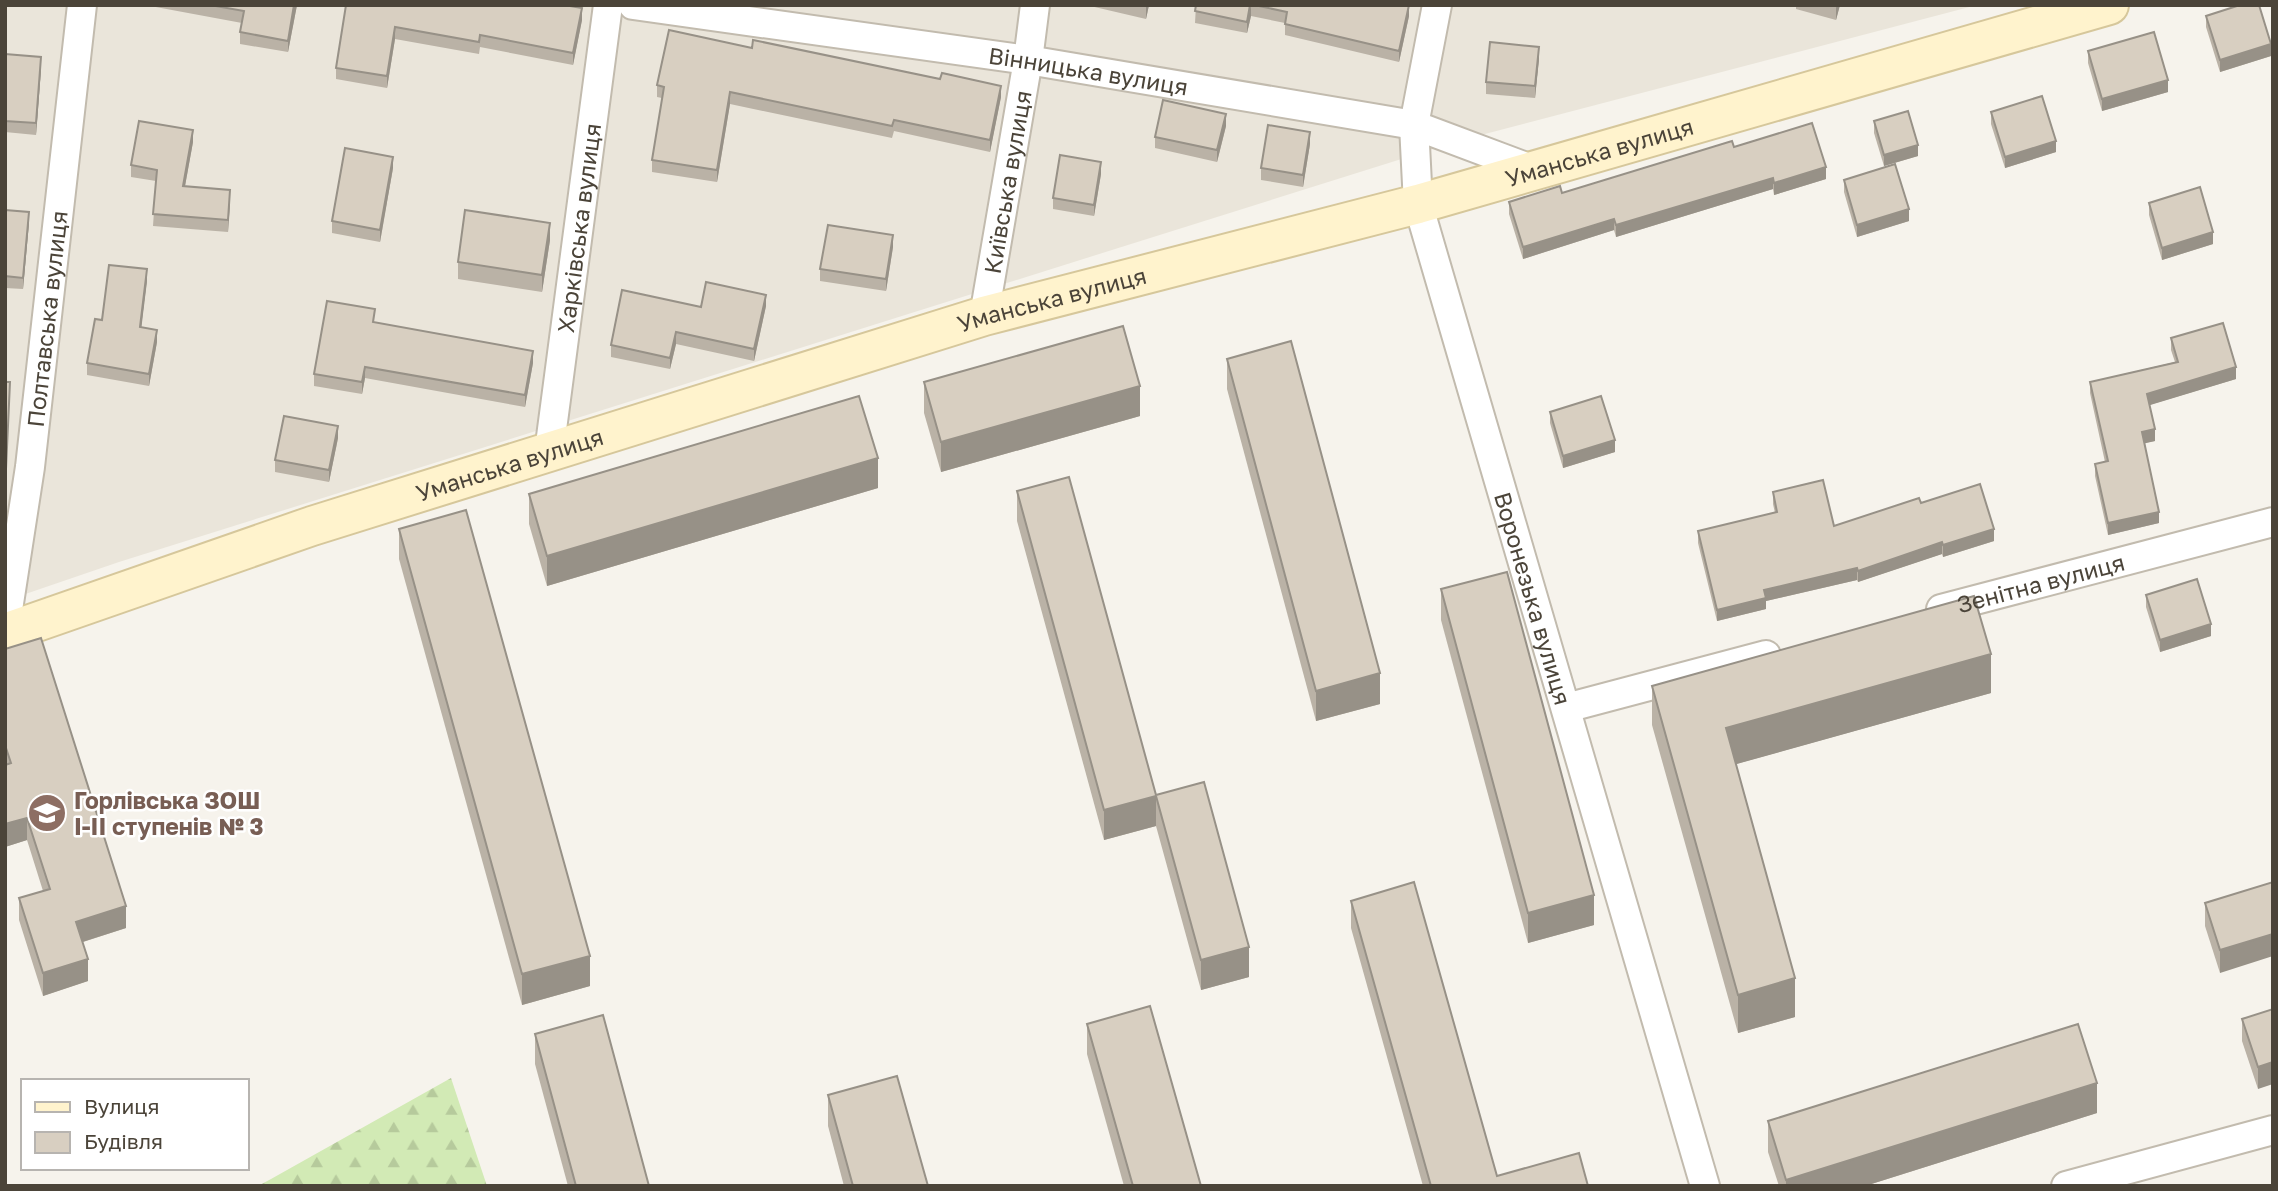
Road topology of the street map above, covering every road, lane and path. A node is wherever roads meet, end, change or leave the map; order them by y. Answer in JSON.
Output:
{"nodes":[{"id":1,"x":82,"y":5,"type":"edge"},
{"id":2,"x":608,"y":5,"type":"edge"},
{"id":3,"x":634,"y":5,"type":"edge"},
{"id":4,"x":1035,"y":5,"type":"edge"},
{"id":5,"x":1437,"y":5,"type":"edge"},
{"id":6,"x":2109,"y":5,"type":"edge"},
{"id":7,"x":1028,"y":60,"type":"junction"},
{"id":8,"x":1414,"y":125,"type":"junction"},
{"id":9,"x":1534,"y":170,"type":"junction"},
{"id":10,"x":1418,"y":204,"type":"junction"},
{"id":11,"x":984,"y":316,"type":"junction"},
{"id":12,"x":548,"y":452,"type":"junction"},
{"id":13,"x":2273,"y":522,"type":"edge"},
{"id":14,"x":1913,"y":617,"type":"edge"},
{"id":15,"x":5,"y":631,"type":"edge"},
{"id":16,"x":1793,"y":648,"type":"edge"},
{"id":17,"x":1566,"y":708,"type":"junction"},
{"id":18,"x":2273,"y":1130,"type":"edge"},
{"id":19,"x":1705,"y":1186,"type":"edge"},
{"id":20,"x":2066,"y":1186,"type":"edge"}],
"edges":[{"from":1,"to":15,"type":"street","name":"Полтавська вулиця"},
{"from":2,"to":12,"type":"street","name":"Харківська вулиця"},
{"from":3,"to":7,"type":"street","name":"Вінницька вулиця"},
{"from":4,"to":7,"type":"street","name":"Київська вулиця"},
{"from":5,"to":8,"type":"street","name":"Воронезька вулиця"},
{"from":6,"to":9,"type":"street","name":"Уманська вулиця"},
{"from":7,"to":8,"type":"street","name":"Вінницька вулиця"},
{"from":7,"to":11,"type":"street","name":"Київська вулиця"},
{"from":8,"to":9,"type":"street","name":"Вінницька вулиця"},
{"from":8,"to":10,"type":"street","name":"Воронезька вулиця"},
{"from":9,"to":10,"type":"street","name":"Уманська вулиця"},
{"from":10,"to":11,"type":"street","name":"Уманська вулиця"},
{"from":10,"to":17,"type":"street","name":"Воронезька вулиця"},
{"from":11,"to":12,"type":"street","name":"Уманська вулиця"},
{"from":12,"to":15,"type":"street","name":"Уманська вулиця"},
{"from":13,"to":14,"type":"street","name":"Зенітна вулиця"},
{"from":16,"to":17,"type":"street"},
{"from":17,"to":19,"type":"street","name":"Воронезька вулиця"},
{"from":18,"to":20,"type":"street"}]}
